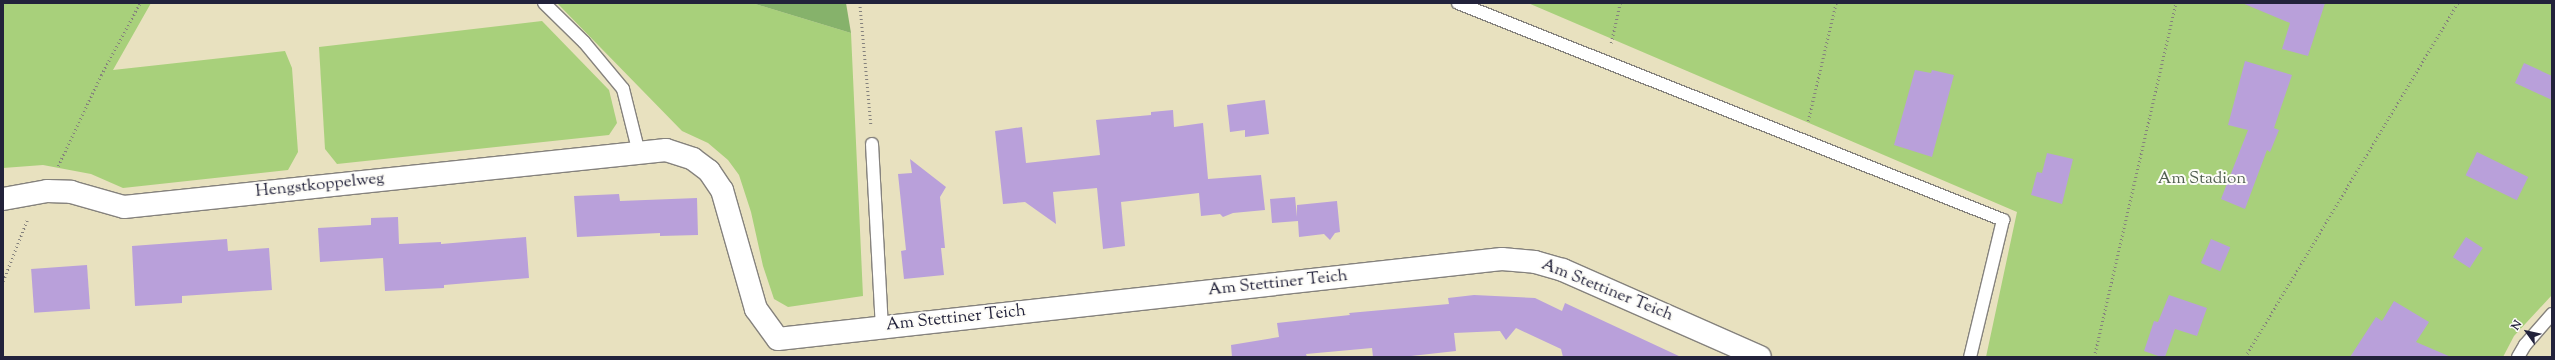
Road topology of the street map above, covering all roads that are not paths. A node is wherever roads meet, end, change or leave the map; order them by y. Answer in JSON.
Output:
{"nodes":[{"id":1,"x":544,"y":3,"type":"edge"},
{"id":2,"x":1458,"y":3,"type":"edge"},
{"id":3,"x":872,"y":144,"type":"road end"},
{"id":4,"x":638,"y":152,"type":"junction"},
{"id":5,"x":3,"y":199,"type":"edge"},
{"id":6,"x":2552,"y":314,"type":"edge"},
{"id":7,"x":882,"y":327,"type":"junction"},
{"id":8,"x":778,"y":348,"type":"edge"},
{"id":9,"x":1760,"y":357,"type":"edge"},
{"id":10,"x":1970,"y":357,"type":"edge"},
{"id":11,"x":2518,"y":357,"type":"edge"}],
"edges":[{"from":1,"to":4,"type":"lane"},
{"from":2,"to":10,"type":"lane"},
{"from":3,"to":7,"type":"lane"},
{"from":4,"to":5,"type":"street","name":"Hengstkoppelweg"},
{"from":4,"to":8,"type":"street","name":"Hengstkoppelweg"},
{"from":6,"to":11,"type":"lane"},
{"from":7,"to":8,"type":"street","name":"Am Stettiner Teich"},
{"from":7,"to":9,"type":"street","name":"Am Stettiner Teich"}]}
